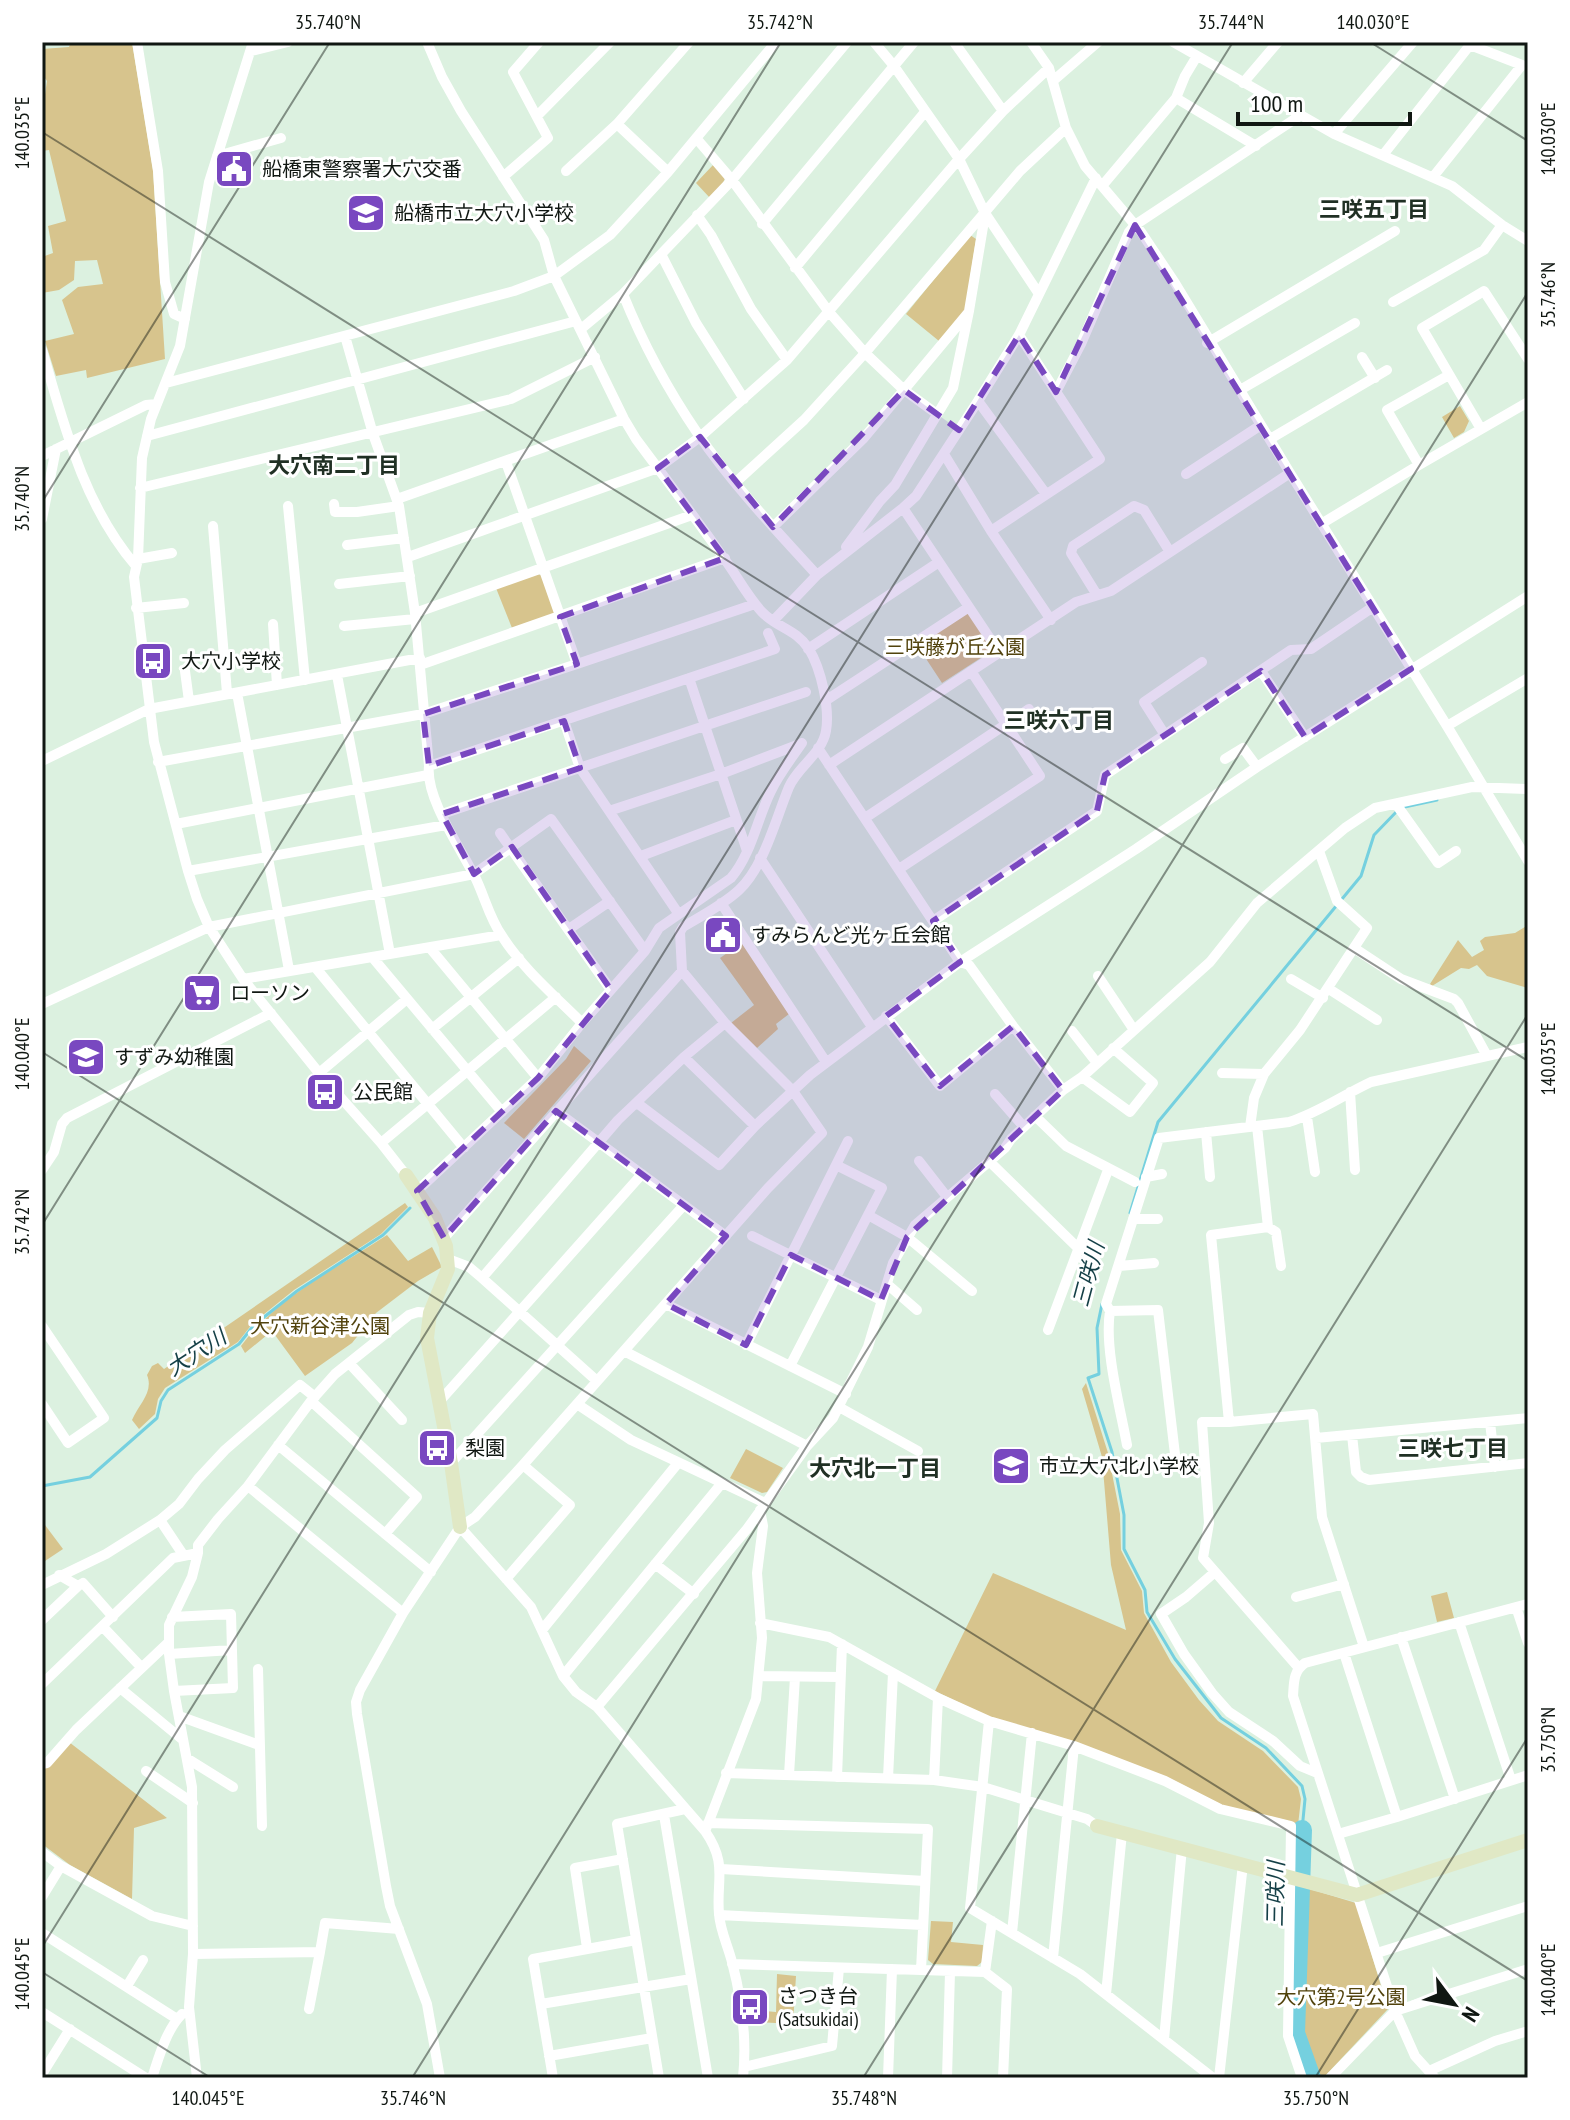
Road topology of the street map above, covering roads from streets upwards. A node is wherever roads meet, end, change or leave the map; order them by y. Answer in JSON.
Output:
{"nodes":[{"id":1,"x":137,"y":42,"type":"edge"},
{"id":2,"x":288,"y":42,"type":"edge"},
{"id":3,"x":427,"y":42,"type":"edge"},
{"id":4,"x":539,"y":42,"type":"edge"},
{"id":5,"x":610,"y":42,"type":"edge"},
{"id":6,"x":689,"y":42,"type":"edge"},
{"id":7,"x":776,"y":42,"type":"edge"},
{"id":8,"x":847,"y":42,"type":"edge"},
{"id":9,"x":874,"y":42,"type":"edge"},
{"id":10,"x":914,"y":42,"type":"edge"},
{"id":11,"x":954,"y":42,"type":"edge"},
{"id":12,"x":1031,"y":42,"type":"edge"},
{"id":13,"x":1098,"y":42,"type":"edge"},
{"id":14,"x":1173,"y":42,"type":"edge"},
{"id":15,"x":1278,"y":42,"type":"edge"},
{"id":16,"x":1413,"y":42,"type":"edge"},
{"id":17,"x":252,"y":46,"type":"edge"},
{"id":18,"x":1197,"y":56,"type":"junction"},
{"id":19,"x":894,"y":66,"type":"junction"},
{"id":20,"x":1049,"y":68,"type":"junction"},
{"id":21,"x":1054,"y":80,"type":"junction"},
{"id":22,"x":1243,"y":83,"type":"junction"},
{"id":23,"x":1176,"y":98,"type":"junction"},
{"id":24,"x":1003,"y":111,"type":"junction"},
{"id":25,"x":925,"y":112,"type":"junction"},
{"id":26,"x":1301,"y":115,"type":"junction"},
{"id":27,"x":537,"y":116,"type":"junction"},
{"id":28,"x":617,"y":124,"type":"junction"},
{"id":29,"x":1066,"y":128,"type":"junction"},
{"id":30,"x":1334,"y":134,"type":"junction"},
{"id":31,"x":281,"y":138,"type":"dead end"},
{"id":32,"x":696,"y":138,"type":"junction"},
{"id":33,"x":1256,"y":146,"type":"junction"},
{"id":34,"x":1383,"y":155,"type":"junction"},
{"id":35,"x":217,"y":156,"type":"junction"},
{"id":36,"x":959,"y":159,"type":"junction"},
{"id":37,"x":566,"y":171,"type":"dead end"},
{"id":38,"x":668,"y":172,"type":"junction"},
{"id":39,"x":503,"y":177,"type":"junction"},
{"id":40,"x":1433,"y":177,"type":"junction"},
{"id":41,"x":732,"y":180,"type":"junction"},
{"id":42,"x":1099,"y":182,"type":"junction"},
{"id":43,"x":985,"y":213,"type":"junction"},
{"id":44,"x":697,"y":215,"type":"junction"},
{"id":45,"x":762,"y":224,"type":"junction"},
{"id":46,"x":1135,"y":225,"type":"junction"},
{"id":47,"x":1502,"y":225,"type":"junction"},
{"id":48,"x":1395,"y":231,"type":"dead end"},
{"id":49,"x":1528,"y":241,"type":"edge"},
{"id":50,"x":662,"y":256,"type":"junction"},
{"id":51,"x":795,"y":268,"type":"junction"},
{"id":52,"x":554,"y":276,"type":"junction"},
{"id":53,"x":623,"y":294,"type":"junction"},
{"id":54,"x":1039,"y":294,"type":"junction"},
{"id":55,"x":1393,"y":302,"type":"dead end"},
{"id":56,"x":969,"y":311,"type":"junction"},
{"id":57,"x":829,"y":312,"type":"junction"},
{"id":58,"x":185,"y":319,"type":"junction"},
{"id":59,"x":1355,"y":323,"type":"dead end"},
{"id":60,"x":579,"y":325,"type":"junction"},
{"id":61,"x":1019,"y":335,"type":"junction"},
{"id":62,"x":345,"y":336,"type":"junction"},
{"id":63,"x":1209,"y":342,"type":"junction"},
{"id":64,"x":42,"y":350,"type":"edge"},
{"id":65,"x":865,"y":353,"type":"junction"},
{"id":66,"x":595,"y":357,"type":"junction"},
{"id":67,"x":1362,"y":357,"type":"dead end"},
{"id":68,"x":1528,"y":359,"type":"edge"},
{"id":69,"x":787,"y":360,"type":"junction"},
{"id":70,"x":1387,"y":370,"type":"dead end"},
{"id":71,"x":1449,"y":375,"type":"junction"},
{"id":72,"x":1375,"y":378,"type":"junction"},
{"id":73,"x":358,"y":381,"type":"junction"},
{"id":74,"x":166,"y":383,"type":"junction"},
{"id":75,"x":904,"y":390,"type":"junction"},
{"id":76,"x":1240,"y":390,"type":"junction"},
{"id":77,"x":1056,"y":392,"type":"junction"},
{"id":78,"x":744,"y":399,"type":"junction"},
{"id":79,"x":978,"y":401,"type":"junction"},
{"id":80,"x":1528,"y":402,"type":"edge"},
{"id":81,"x":157,"y":404,"type":"junction"},
{"id":82,"x":937,"y":414,"type":"junction"},
{"id":83,"x":624,"y":419,"type":"junction"},
{"id":84,"x":1261,"y":425,"type":"junction"},
{"id":85,"x":1481,"y":429,"type":"junction"},
{"id":86,"x":373,"y":434,"type":"junction"},
{"id":87,"x":147,"y":436,"type":"junction"},
{"id":88,"x":700,"y":437,"type":"junction"},
{"id":89,"x":1270,"y":439,"type":"junction"},
{"id":90,"x":69,"y":441,"type":"junction"},
{"id":91,"x":56,"y":449,"type":"junction"},
{"id":92,"x":944,"y":454,"type":"junction"},
{"id":93,"x":42,"y":456,"type":"edge"},
{"id":94,"x":506,"y":462,"type":"junction"},
{"id":95,"x":1419,"y":465,"type":"junction"},
{"id":96,"x":658,"y":468,"type":"junction"},
{"id":97,"x":1290,"y":473,"type":"junction"},
{"id":98,"x":1186,"y":474,"type":"dead end"},
{"id":99,"x":736,"y":482,"type":"junction"},
{"id":100,"x":140,"y":488,"type":"junction"},
{"id":101,"x":887,"y":493,"type":"junction"},
{"id":102,"x":1046,"y":494,"type":"junction"},
{"id":103,"x":398,"y":503,"type":"junction"},
{"id":104,"x":334,"y":504,"type":"dead end"},
{"id":105,"x":288,"y":506,"type":"dead end"},
{"id":106,"x":901,"y":509,"type":"junction"},
{"id":107,"x":524,"y":515,"type":"junction"},
{"id":108,"x":692,"y":515,"type":"junction"},
{"id":109,"x":42,"y":519,"type":"edge"},
{"id":110,"x":1321,"y":524,"type":"junction"},
{"id":111,"x":213,"y":526,"type":"dead end"},
{"id":112,"x":773,"y":527,"type":"junction"},
{"id":113,"x":991,"y":531,"type":"junction"},
{"id":114,"x":404,"y":538,"type":"junction"},
{"id":115,"x":347,"y":545,"type":"dead end"},
{"id":116,"x":1170,"y":552,"type":"junction"},
{"id":117,"x":172,"y":553,"type":"dead end"},
{"id":118,"x":408,"y":557,"type":"junction"},
{"id":119,"x":838,"y":557,"type":"junction"},
{"id":120,"x":725,"y":558,"type":"junction"},
{"id":121,"x":137,"y":562,"type":"junction"},
{"id":122,"x":939,"y":562,"type":"junction"},
{"id":123,"x":544,"y":569,"type":"junction"},
{"id":124,"x":817,"y":575,"type":"junction"},
{"id":125,"x":410,"y":576,"type":"junction"},
{"id":126,"x":339,"y":584,"type":"dead end"},
{"id":127,"x":1097,"y":595,"type":"junction"},
{"id":128,"x":1528,"y":596,"type":"edge"},
{"id":129,"x":184,"y":603,"type":"dead end"},
{"id":130,"x":755,"y":604,"type":"junction"},
{"id":131,"x":969,"y":607,"type":"junction"},
{"id":132,"x":1373,"y":607,"type":"junction"},
{"id":133,"x":136,"y":608,"type":"junction"},
{"id":134,"x":415,"y":616,"type":"junction"},
{"id":135,"x":560,"y":617,"type":"junction"},
{"id":136,"x":1051,"y":620,"type":"junction"},
{"id":137,"x":773,"y":621,"type":"junction"},
{"id":138,"x":273,"y":624,"type":"dead end"},
{"id":139,"x":344,"y":626,"type":"dead end"},
{"id":140,"x":768,"y":633,"type":"dead end"},
{"id":141,"x":808,"y":649,"type":"junction"},
{"id":142,"x":999,"y":652,"type":"junction"},
{"id":143,"x":420,"y":661,"type":"junction"},
{"id":144,"x":1202,"y":662,"type":"dead end"},
{"id":145,"x":577,"y":664,"type":"junction"},
{"id":146,"x":1411,"y":669,"type":"junction"},
{"id":147,"x":185,"y":671,"type":"dead end"},
{"id":148,"x":971,"y":671,"type":"junction"},
{"id":149,"x":1261,"y":671,"type":"junction"},
{"id":150,"x":337,"y":675,"type":"junction"},
{"id":151,"x":689,"y":678,"type":"junction"},
{"id":152,"x":1528,"y":678,"type":"edge"},
{"id":153,"x":305,"y":680,"type":"junction"},
{"id":154,"x":277,"y":685,"type":"junction"},
{"id":155,"x":806,"y":692,"type":"dead end"},
{"id":156,"x":232,"y":693,"type":"junction"},
{"id":157,"x":189,"y":701,"type":"junction"},
{"id":158,"x":825,"y":701,"type":"junction"},
{"id":159,"x":149,"y":709,"type":"junction"},
{"id":160,"x":1029,"y":709,"type":"dead end"},
{"id":161,"x":423,"y":714,"type":"junction"},
{"id":162,"x":564,"y":721,"type":"junction"},
{"id":163,"x":1006,"y":724,"type":"junction"},
{"id":164,"x":1447,"y":726,"type":"junction"},
{"id":165,"x":705,"y":727,"type":"junction"},
{"id":166,"x":347,"y":728,"type":"junction"},
{"id":167,"x":1165,"y":735,"type":"junction"},
{"id":168,"x":1305,"y":737,"type":"junction"},
{"id":169,"x":247,"y":745,"type":"junction"},
{"id":170,"x":818,"y":748,"type":"junction"},
{"id":171,"x":1225,"y":759,"type":"dead end"},
{"id":172,"x":42,"y":761,"type":"edge"},
{"id":173,"x":158,"y":762,"type":"junction"},
{"id":174,"x":829,"y":765,"type":"junction"},
{"id":175,"x":1257,"y":767,"type":"junction"},
{"id":176,"x":580,"y":768,"type":"junction"},
{"id":177,"x":428,"y":771,"type":"junction"},
{"id":178,"x":721,"y":774,"type":"junction"},
{"id":179,"x":359,"y":788,"type":"junction"},
{"id":180,"x":1484,"y":788,"type":"junction"},
{"id":181,"x":1528,"y":789,"type":"edge"},
{"id":182,"x":1396,"y":804,"type":"junction"},
{"id":183,"x":259,"y":807,"type":"junction"},
{"id":184,"x":609,"y":811,"type":"junction"},
{"id":185,"x":865,"y":818,"type":"junction"},
{"id":186,"x":444,"y":820,"type":"junction"},
{"id":187,"x":736,"y":820,"type":"junction"},
{"id":188,"x":176,"y":824,"type":"junction"},
{"id":189,"x":500,"y":833,"type":"dead end"},
{"id":190,"x":368,"y":839,"type":"junction"},
{"id":191,"x":512,"y":847,"type":"junction"},
{"id":192,"x":747,"y":851,"type":"junction"},
{"id":193,"x":1319,"y":851,"type":"junction"},
{"id":194,"x":1456,"y":851,"type":"dead end"},
{"id":195,"x":641,"y":856,"type":"junction"},
{"id":196,"x":269,"y":857,"type":"junction"},
{"id":197,"x":760,"y":858,"type":"junction"},
{"id":198,"x":1528,"y":861,"type":"edge"},
{"id":199,"x":899,"y":869,"type":"junction"},
{"id":200,"x":188,"y":871,"type":"junction"},
{"id":201,"x":474,"y":874,"type":"junction"},
{"id":202,"x":379,"y":894,"type":"junction"},
{"id":203,"x":610,"y":901,"type":"junction"},
{"id":204,"x":721,"y":903,"type":"junction"},
{"id":205,"x":279,"y":912,"type":"junction"},
{"id":206,"x":678,"y":913,"type":"junction"},
{"id":207,"x":933,"y":921,"type":"junction"},
{"id":208,"x":209,"y":927,"type":"junction"},
{"id":209,"x":569,"y":929,"type":"junction"},
{"id":210,"x":501,"y":935,"type":"junction"},
{"id":211,"x":430,"y":948,"type":"junction"},
{"id":212,"x":1354,"y":948,"type":"junction"},
{"id":213,"x":645,"y":951,"type":"junction"},
{"id":214,"x":390,"y":954,"type":"junction"},
{"id":215,"x":373,"y":958,"type":"junction"},
{"id":216,"x":519,"y":958,"type":"junction"},
{"id":217,"x":960,"y":962,"type":"junction"},
{"id":218,"x":315,"y":967,"type":"junction"},
{"id":219,"x":289,"y":970,"type":"junction"},
{"id":220,"x":682,"y":971,"type":"junction"},
{"id":221,"x":1098,"y":976,"type":"dead end"},
{"id":222,"x":243,"y":979,"type":"junction"},
{"id":223,"x":1291,"y":979,"type":"dead end"},
{"id":224,"x":611,"y":990,"type":"junction"},
{"id":225,"x":1326,"y":993,"type":"junction"},
{"id":226,"x":471,"y":997,"type":"junction"},
{"id":227,"x":556,"y":997,"type":"junction"},
{"id":228,"x":407,"y":999,"type":"junction"},
{"id":229,"x":42,"y":1004,"type":"edge"},
{"id":230,"x":271,"y":1013,"type":"junction"},
{"id":231,"x":886,"y":1016,"type":"junction"},
{"id":232,"x":1377,"y":1020,"type":"dead end"},
{"id":233,"x":582,"y":1023,"type":"junction"},
{"id":234,"x":725,"y":1023,"type":"junction"},
{"id":235,"x":1013,"y":1026,"type":"junction"},
{"id":236,"x":872,"y":1027,"type":"junction"},
{"id":237,"x":432,"y":1029,"type":"junction"},
{"id":238,"x":1134,"y":1030,"type":"junction"},
{"id":239,"x":369,"y":1031,"type":"junction"},
{"id":240,"x":1072,"y":1031,"type":"dead end"},
{"id":241,"x":507,"y":1039,"type":"junction"},
{"id":242,"x":1528,"y":1047,"type":"edge"},
{"id":243,"x":1113,"y":1048,"type":"junction"},
{"id":244,"x":1487,"y":1056,"type":"junction"},
{"id":245,"x":684,"y":1057,"type":"junction"},
{"id":246,"x":826,"y":1062,"type":"junction"},
{"id":247,"x":1097,"y":1063,"type":"junction"},
{"id":248,"x":468,"y":1071,"type":"junction"},
{"id":249,"x":319,"y":1073,"type":"junction"},
{"id":250,"x":1222,"y":1073,"type":"dead end"},
{"id":251,"x":1264,"y":1074,"type":"junction"},
{"id":252,"x":1082,"y":1077,"type":"junction"},
{"id":253,"x":538,"y":1078,"type":"junction"},
{"id":254,"x":1063,"y":1090,"type":"junction"},
{"id":255,"x":793,"y":1091,"type":"junction"},
{"id":256,"x":1350,"y":1092,"type":"junction"},
{"id":257,"x":995,"y":1094,"type":"dead end"},
{"id":258,"x":637,"y":1103,"type":"junction"},
{"id":259,"x":428,"y":1104,"type":"junction"},
{"id":260,"x":556,"y":1111,"type":"junction"},
{"id":261,"x":502,"y":1112,"type":"junction"},
{"id":262,"x":1035,"y":1116,"type":"junction"},
{"id":263,"x":1307,"y":1117,"type":"junction"},
{"id":264,"x":755,"y":1126,"type":"junction"},
{"id":265,"x":1024,"y":1127,"type":"junction"},
{"id":266,"x":1253,"y":1127,"type":"junction"},
{"id":267,"x":1206,"y":1132,"type":"junction"},
{"id":268,"x":848,"y":1141,"type":"dead end"},
{"id":269,"x":381,"y":1143,"type":"junction"},
{"id":270,"x":600,"y":1143,"type":"junction"},
{"id":271,"x":464,"y":1148,"type":"junction"},
{"id":272,"x":919,"y":1161,"type":"dead end"},
{"id":273,"x":990,"y":1162,"type":"junction"},
{"id":274,"x":836,"y":1165,"type":"junction"},
{"id":275,"x":42,"y":1170,"type":"edge"},
{"id":276,"x":1108,"y":1170,"type":"junction"},
{"id":277,"x":1355,"y":1170,"type":"dead end"},
{"id":278,"x":1315,"y":1172,"type":"dead end"},
{"id":279,"x":642,"y":1174,"type":"junction"},
{"id":280,"x":1162,"y":1174,"type":"dead end"},
{"id":281,"x":406,"y":1175,"type":"joint"},
{"id":282,"x":1210,"y":1177,"type":"dead end"},
{"id":283,"x":1141,"y":1182,"type":"junction"},
{"id":284,"x":417,"y":1191,"type":"junction"},
{"id":285,"x":947,"y":1197,"type":"junction"},
{"id":286,"x":684,"y":1205,"type":"junction"},
{"id":287,"x":868,"y":1215,"type":"junction"},
{"id":288,"x":1133,"y":1219,"type":"junction"},
{"id":289,"x":1158,"y":1219,"type":"dead end"},
{"id":290,"x":1268,"y":1227,"type":"junction"},
{"id":291,"x":726,"y":1236,"type":"junction"},
{"id":292,"x":752,"y":1236,"type":"dead end"},
{"id":293,"x":907,"y":1237,"type":"junction"},
{"id":294,"x":444,"y":1238,"type":"junction"},
{"id":295,"x":1079,"y":1249,"type":"junction"},
{"id":296,"x":791,"y":1255,"type":"junction"},
{"id":297,"x":448,"y":1259,"type":"junction"},
{"id":298,"x":1154,"y":1263,"type":"dead end"},
{"id":299,"x":1119,"y":1266,"type":"junction"},
{"id":300,"x":1281,"y":1266,"type":"dead end"},
{"id":301,"x":482,"y":1278,"type":"junction"},
{"id":302,"x":836,"y":1278,"type":"junction"},
{"id":303,"x":887,"y":1284,"type":"junction"},
{"id":304,"x":972,"y":1291,"type":"dead end"},
{"id":305,"x":881,"y":1300,"type":"junction"},
{"id":306,"x":666,"y":1304,"type":"junction"},
{"id":307,"x":917,"y":1310,"type":"dead end"},
{"id":308,"x":1110,"y":1311,"type":"junction"},
{"id":309,"x":520,"y":1312,"type":"junction"},
{"id":310,"x":430,"y":1313,"type":"junction"},
{"id":311,"x":42,"y":1326,"type":"edge"},
{"id":312,"x":1048,"y":1330,"type":"dead end"},
{"id":313,"x":746,"y":1345,"type":"junction"},
{"id":314,"x":557,"y":1346,"type":"junction"},
{"id":315,"x":624,"y":1351,"type":"junction"},
{"id":316,"x":349,"y":1363,"type":"junction"},
{"id":317,"x":790,"y":1366,"type":"junction"},
{"id":318,"x":597,"y":1381,"type":"junction"},
{"id":319,"x":846,"y":1394,"type":"junction"},
{"id":320,"x":313,"y":1399,"type":"junction"},
{"id":321,"x":439,"y":1402,"type":"junction"},
{"id":322,"x":42,"y":1404,"type":"edge"},
{"id":323,"x":577,"y":1404,"type":"junction"},
{"id":324,"x":839,"y":1407,"type":"junction"},
{"id":325,"x":1528,"y":1418,"type":"edge"},
{"id":326,"x":402,"y":1420,"type":"dead end"},
{"id":327,"x":1229,"y":1422,"type":"junction"},
{"id":328,"x":1490,"y":1422,"type":"junction"},
{"id":329,"x":1352,"y":1435,"type":"junction"},
{"id":330,"x":1316,"y":1438,"type":"junction"},
{"id":331,"x":278,"y":1445,"type":"junction"},
{"id":332,"x":1127,"y":1445,"type":"dead end"},
{"id":333,"x":807,"y":1446,"type":"junction"},
{"id":334,"x":918,"y":1451,"type":"dead end"},
{"id":335,"x":451,"y":1463,"type":"junction"},
{"id":336,"x":678,"y":1463,"type":"junction"},
{"id":337,"x":1176,"y":1463,"type":"dead end"},
{"id":338,"x":1528,"y":1463,"type":"edge"},
{"id":339,"x":523,"y":1465,"type":"junction"},
{"id":340,"x":1495,"y":1467,"type":"junction"},
{"id":341,"x":722,"y":1483,"type":"junction"},
{"id":342,"x":248,"y":1486,"type":"junction"},
{"id":343,"x":763,"y":1506,"type":"junction"},
{"id":344,"x":160,"y":1520,"type":"junction"},
{"id":345,"x":460,"y":1527,"type":"junction"},
{"id":346,"x":385,"y":1534,"type":"junction"},
{"id":347,"x":198,"y":1553,"type":"junction"},
{"id":348,"x":184,"y":1556,"type":"junction"},
{"id":349,"x":655,"y":1564,"type":"junction"},
{"id":350,"x":431,"y":1572,"type":"junction"},
{"id":351,"x":1215,"y":1572,"type":"junction"},
{"id":352,"x":59,"y":1575,"type":"junction"},
{"id":353,"x":506,"y":1579,"type":"junction"},
{"id":354,"x":1344,"y":1584,"type":"junction"},
{"id":355,"x":42,"y":1585,"type":"edge"},
{"id":356,"x":78,"y":1586,"type":"junction"},
{"id":357,"x":694,"y":1594,"type":"junction"},
{"id":358,"x":1296,"y":1597,"type":"dead end"},
{"id":359,"x":1528,"y":1604,"type":"edge"},
{"id":360,"x":1516,"y":1607,"type":"junction"},
{"id":361,"x":403,"y":1613,"type":"junction"},
{"id":362,"x":113,"y":1617,"type":"junction"},
{"id":363,"x":172,"y":1617,"type":"junction"},
{"id":364,"x":42,"y":1620,"type":"edge"},
{"id":365,"x":1459,"y":1622,"type":"junction"},
{"id":366,"x":760,"y":1623,"type":"junction"},
{"id":367,"x":103,"y":1627,"type":"junction"},
{"id":368,"x":542,"y":1630,"type":"junction"},
{"id":369,"x":1401,"y":1637,"type":"junction"},
{"id":370,"x":169,"y":1642,"type":"junction"},
{"id":371,"x":1528,"y":1643,"type":"edge"},
{"id":372,"x":842,"y":1644,"type":"junction"},
{"id":373,"x":1364,"y":1647,"type":"junction"},
{"id":374,"x":232,"y":1650,"type":"junction"},
{"id":375,"x":1344,"y":1653,"type":"junction"},
{"id":376,"x":169,"y":1654,"type":"junction"},
{"id":377,"x":141,"y":1667,"type":"junction"},
{"id":378,"x":1298,"y":1667,"type":"junction"},
{"id":379,"x":258,"y":1669,"type":"dead end"},
{"id":380,"x":893,"y":1673,"type":"junction"},
{"id":381,"x":563,"y":1676,"type":"junction"},
{"id":382,"x":760,"y":1676,"type":"junction"},
{"id":383,"x":795,"y":1677,"type":"junction"},
{"id":384,"x":840,"y":1677,"type":"junction"},
{"id":385,"x":42,"y":1684,"type":"edge"},
{"id":386,"x":120,"y":1688,"type":"junction"},
{"id":387,"x":174,"y":1691,"type":"junction"},
{"id":388,"x":938,"y":1698,"type":"junction"},
{"id":389,"x":597,"y":1707,"type":"junction"},
{"id":390,"x":179,"y":1716,"type":"junction"},
{"id":391,"x":989,"y":1721,"type":"junction"},
{"id":392,"x":1032,"y":1733,"type":"junction"},
{"id":393,"x":183,"y":1740,"type":"junction"},
{"id":394,"x":259,"y":1745,"type":"junction"},
{"id":395,"x":1074,"y":1746,"type":"junction"},
{"id":396,"x":188,"y":1759,"type":"junction"},
{"id":397,"x":42,"y":1764,"type":"edge"},
{"id":398,"x":146,"y":1771,"type":"dead end"},
{"id":399,"x":726,"y":1773,"type":"junction"},
{"id":400,"x":1317,"y":1773,"type":"junction"},
{"id":401,"x":789,"y":1775,"type":"junction"},
{"id":402,"x":1528,"y":1775,"type":"edge"},
{"id":403,"x":837,"y":1777,"type":"junction"},
{"id":404,"x":888,"y":1778,"type":"junction"},
{"id":405,"x":934,"y":1780,"type":"junction"},
{"id":406,"x":1511,"y":1780,"type":"junction"},
{"id":407,"x":233,"y":1787,"type":"dead end"},
{"id":408,"x":983,"y":1787,"type":"junction"},
{"id":409,"x":1455,"y":1799,"type":"junction"},
{"id":410,"x":1025,"y":1800,"type":"junction"},
{"id":411,"x":193,"y":1803,"type":"junction"},
{"id":412,"x":685,"y":1809,"type":"junction"},
{"id":413,"x":1068,"y":1813,"type":"junction"},
{"id":414,"x":664,"y":1815,"type":"junction"},
{"id":415,"x":1397,"y":1817,"type":"junction"},
{"id":416,"x":262,"y":1826,"type":"dead end"},
{"id":417,"x":1097,"y":1826,"type":"joint"},
{"id":418,"x":707,"y":1827,"type":"junction"},
{"id":419,"x":1122,"y":1833,"type":"junction"},
{"id":420,"x":1338,"y":1834,"type":"junction"},
{"id":421,"x":1528,"y":1840,"type":"edge"},
{"id":422,"x":1182,"y":1848,"type":"junction"},
{"id":423,"x":42,"y":1852,"type":"edge"},
{"id":424,"x":623,"y":1859,"type":"junction"},
{"id":425,"x":1243,"y":1864,"type":"junction"},
{"id":426,"x":61,"y":1866,"type":"junction"},
{"id":427,"x":721,"y":1869,"type":"junction"},
{"id":428,"x":1297,"y":1879,"type":"junction"},
{"id":429,"x":925,"y":1881,"type":"junction"},
{"id":430,"x":1357,"y":1895,"type":"junction"},
{"id":431,"x":42,"y":1897,"type":"edge"},
{"id":432,"x":1528,"y":1906,"type":"edge"},
{"id":433,"x":719,"y":1915,"type":"junction"},
{"id":434,"x":992,"y":1921,"type":"junction"},
{"id":435,"x":923,"y":1925,"type":"junction"},
{"id":436,"x":193,"y":1926,"type":"junction"},
{"id":437,"x":399,"y":1929,"type":"junction"},
{"id":438,"x":42,"y":1933,"type":"edge"},
{"id":439,"x":1012,"y":1933,"type":"junction"},
{"id":440,"x":636,"y":1940,"type":"junction"},
{"id":441,"x":587,"y":1948,"type":"junction"},
{"id":442,"x":320,"y":1952,"type":"junction"},
{"id":443,"x":1377,"y":1953,"type":"junction"},
{"id":444,"x":193,"y":1954,"type":"junction"},
{"id":445,"x":1053,"y":1958,"type":"junction"},
{"id":446,"x":143,"y":1960,"type":"dead end"},
{"id":447,"x":732,"y":1964,"type":"junction"},
{"id":448,"x":839,"y":1968,"type":"junction"},
{"id":449,"x":892,"y":1969,"type":"junction"},
{"id":450,"x":1528,"y":1969,"type":"edge"},
{"id":451,"x":921,"y":1970,"type":"junction"},
{"id":452,"x":950,"y":1972,"type":"junction"},
{"id":453,"x":985,"y":1972,"type":"junction"},
{"id":454,"x":691,"y":1979,"type":"junction"},
{"id":455,"x":127,"y":1986,"type":"junction"},
{"id":456,"x":644,"y":1987,"type":"junction"},
{"id":457,"x":1106,"y":1994,"type":"junction"},
{"id":458,"x":541,"y":2004,"type":"junction"},
{"id":459,"x":189,"y":2007,"type":"junction"},
{"id":460,"x":309,"y":2009,"type":"dead end"},
{"id":461,"x":1395,"y":2011,"type":"junction"},
{"id":462,"x":42,"y":2012,"type":"edge"},
{"id":463,"x":177,"y":2019,"type":"junction"},
{"id":464,"x":70,"y":2029,"type":"junction"},
{"id":465,"x":1528,"y":2031,"type":"edge"},
{"id":466,"x":652,"y":2038,"type":"junction"},
{"id":467,"x":1164,"y":2039,"type":"junction"},
{"id":468,"x":549,"y":2056,"type":"junction"},
{"id":469,"x":744,"y":2072,"type":"edge"},
{"id":470,"x":42,"y":2074,"type":"edge"},
{"id":471,"x":1432,"y":2075,"type":"edge"},
{"id":472,"x":149,"y":2078,"type":"edge"},
{"id":473,"x":197,"y":2078,"type":"edge"},
{"id":474,"x":440,"y":2078,"type":"edge"},
{"id":475,"x":553,"y":2078,"type":"edge"},
{"id":476,"x":659,"y":2078,"type":"edge"},
{"id":477,"x":707,"y":2078,"type":"edge"},
{"id":478,"x":888,"y":2078,"type":"edge"},
{"id":479,"x":947,"y":2078,"type":"edge"},
{"id":480,"x":1003,"y":2078,"type":"edge"},
{"id":481,"x":1216,"y":2078,"type":"edge"},
{"id":482,"x":1302,"y":2078,"type":"edge"},
{"id":483,"x":1330,"y":2078,"type":"edge"}],
"edges":[{"from":1,"to":58,"type":"street"},
{"from":2,"to":17,"type":"street"},
{"from":3,"to":39,"type":"street"},
{"from":4,"to":27,"type":"street"},
{"from":5,"to":27,"type":"street"},
{"from":6,"to":28,"type":"street"},
{"from":7,"to":32,"type":"street"},
{"from":8,"to":41,"type":"street"},
{"from":9,"to":19,"type":"street"},
{"from":10,"to":19,"type":"street"},
{"from":11,"to":24,"type":"street"},
{"from":12,"to":20,"type":"street"},
{"from":13,"to":21,"type":"street"},
{"from":14,"to":18,"type":"street"},
{"from":15,"to":22,"type":"street"},
{"from":16,"to":30,"type":"street"},
{"from":17,"to":35,"type":"street"},
{"from":18,"to":22,"type":"street"},
{"from":18,"to":23,"type":"street"},
{"from":19,"to":25,"type":"street"},
{"from":19,"to":45,"type":"street"},
{"from":20,"to":21,"type":"street"},
{"from":20,"to":24,"type":"street"},
{"from":21,"to":29,"type":"street"},
{"from":22,"to":26,"type":"street"},
{"from":23,"to":33,"type":"street"},
{"from":23,"to":42,"type":"street"},
{"from":24,"to":36,"type":"street"},
{"from":25,"to":36,"type":"street"},
{"from":25,"to":51,"type":"street"},
{"from":26,"to":30,"type":"street"},
{"from":26,"to":33,"type":"street"},
{"from":27,"to":39,"type":"street"},
{"from":28,"to":37,"type":"street"},
{"from":28,"to":38,"type":"street"},
{"from":29,"to":42,"type":"street"},
{"from":29,"to":43,"type":"street"},
{"from":30,"to":34,"type":"street"},
{"from":31,"to":35,"type":"street"},
{"from":32,"to":38,"type":"street"},
{"from":32,"to":41,"type":"street"},
{"from":33,"to":46,"type":"street"},
{"from":34,"to":40,"type":"street"},
{"from":34,"to":40,"type":"street"},
{"from":35,"to":58,"type":"street"},
{"from":36,"to":43,"type":"street"},
{"from":36,"to":57,"type":"street"},
{"from":38,"to":52,"type":"street"},
{"from":39,"to":52,"type":"street"},
{"from":40,"to":47,"type":"street"},
{"from":41,"to":44,"type":"street"},
{"from":41,"to":45,"type":"street"},
{"from":42,"to":46,"type":"street"},
{"from":42,"to":54,"type":"street"},
{"from":43,"to":54,"type":"street"},
{"from":43,"to":56,"type":"street"},
{"from":43,"to":65,"type":"street"},
{"from":44,"to":50,"type":"street"},
{"from":44,"to":69,"type":"street"},
{"from":45,"to":51,"type":"street"},
{"from":46,"to":63,"type":"street"},
{"from":46,"to":77,"type":"street"},
{"from":47,"to":49,"type":"street"},
{"from":47,"to":55,"type":"street"},
{"from":48,"to":63,"type":"street"},
{"from":50,"to":53,"type":"street"},
{"from":50,"to":78,"type":"street"},
{"from":51,"to":57,"type":"street"},
{"from":52,"to":60,"type":"street"},
{"from":52,"to":62,"type":"street"},
{"from":53,"to":60,"type":"street"},
{"from":53,"to":88,"type":"street"},
{"from":54,"to":61,"type":"street"},
{"from":56,"to":75,"type":"street"},
{"from":56,"to":82,"type":"street"},
{"from":57,"to":65,"type":"street"},
{"from":57,"to":69,"type":"street"},
{"from":58,"to":74,"type":"street"},
{"from":59,"to":76,"type":"street"},
{"from":60,"to":66,"type":"street"},
{"from":60,"to":73,"type":"street"},
{"from":61,"to":77,"type":"street"},
{"from":61,"to":79,"type":"street"},
{"from":62,"to":73,"type":"street"},
{"from":62,"to":74,"type":"street"},
{"from":63,"to":76,"type":"street"},
{"from":64,"to":90,"type":"street"},
{"from":65,"to":75,"type":"street"},
{"from":65,"to":99,"type":"street"},
{"from":66,"to":83,"type":"street"},
{"from":66,"to":86,"type":"street"},
{"from":67,"to":72,"type":"street"},
{"from":68,"to":71,"type":"street"},
{"from":69,"to":78,"type":"street"},
{"from":70,"to":72,"type":"street"},
{"from":71,"to":85,"type":"street"},
{"from":71,"to":95,"type":"street"},
{"from":72,"to":89,"type":"street"},
{"from":73,"to":86,"type":"street"},
{"from":73,"to":87,"type":"street"},
{"from":74,"to":81,"type":"street"},
{"from":75,"to":82,"type":"street"},
{"from":75,"to":112,"type":"street"},
{"from":76,"to":84,"type":"street"},
{"from":77,"to":102,"type":"street"},
{"from":78,"to":88,"type":"street"},
{"from":79,"to":92,"type":"street"},
{"from":79,"to":102,"type":"street"},
{"from":80,"to":85,"type":"street"},
{"from":81,"to":87,"type":"street"},
{"from":81,"to":90,"type":"street"},
{"from":82,"to":101,"type":"street"},
{"from":83,"to":94,"type":"street"},
{"from":83,"to":96,"type":"street"},
{"from":84,"to":89,"type":"street"},
{"from":84,"to":98,"type":"street"},
{"from":85,"to":95,"type":"street"},
{"from":86,"to":100,"type":"street"},
{"from":86,"to":103,"type":"street"},
{"from":87,"to":100,"type":"street"},
{"from":88,"to":96,"type":"street"},
{"from":88,"to":99,"type":"street"},
{"from":89,"to":97,"type":"street"},
{"from":90,"to":91,"type":"street"},
{"from":90,"to":121,"type":"street"},
{"from":91,"to":93,"type":"street"},
{"from":91,"to":109,"type":"street"},
{"from":92,"to":106,"type":"street"},
{"from":92,"to":113,"type":"street"},
{"from":94,"to":103,"type":"street"},
{"from":94,"to":107,"type":"street"},
{"from":95,"to":110,"type":"street"},
{"from":96,"to":107,"type":"street"},
{"from":96,"to":108,"type":"street"},
{"from":97,"to":110,"type":"street"},
{"from":97,"to":116,"type":"street"},
{"from":99,"to":112,"type":"street"},
{"from":100,"to":121,"type":"street"},
{"from":101,"to":106,"type":"street"},
{"from":101,"to":119,"type":"street"},
{"from":102,"to":113,"type":"street"},
{"from":103,"to":104,"type":"street"},
{"from":103,"to":114,"type":"street"},
{"from":105,"to":153,"type":"street"},
{"from":106,"to":119,"type":"street"},
{"from":106,"to":122,"type":"street"},
{"from":107,"to":118,"type":"street"},
{"from":107,"to":123,"type":"street"},
{"from":108,"to":120,"type":"street"},
{"from":108,"to":123,"type":"street"},
{"from":110,"to":132,"type":"street"},
{"from":111,"to":156,"type":"street"},
{"from":112,"to":124,"type":"street"},
{"from":113,"to":136,"type":"street"},
{"from":114,"to":115,"type":"street"},
{"from":114,"to":118,"type":"street"},
{"from":116,"to":127,"type":"street"},
{"from":116,"to":127,"type":"street"},
{"from":117,"to":121,"type":"street"},
{"from":118,"to":125,"type":"street"},
{"from":119,"to":124,"type":"street"},
{"from":120,"to":130,"type":"street"},
{"from":120,"to":135,"type":"street"},
{"from":121,"to":133,"type":"street"},
{"from":122,"to":131,"type":"street"},
{"from":122,"to":141,"type":"street"},
{"from":123,"to":134,"type":"street"},
{"from":123,"to":135,"type":"street"},
{"from":124,"to":137,"type":"street"},
{"from":125,"to":126,"type":"street"},
{"from":125,"to":134,"type":"street"},
{"from":127,"to":136,"type":"street"},
{"from":128,"to":146,"type":"street"},
{"from":129,"to":133,"type":"street"},
{"from":130,"to":137,"type":"street"},
{"from":130,"to":145,"type":"street"},
{"from":131,"to":142,"type":"street"},
{"from":131,"to":158,"type":"street"},
{"from":132,"to":146,"type":"street"},
{"from":132,"to":149,"type":"street"},
{"from":133,"to":159,"type":"street"},
{"from":134,"to":139,"type":"street"},
{"from":134,"to":143,"type":"street"},
{"from":135,"to":143,"type":"street"},
{"from":135,"to":145,"type":"street"},
{"from":136,"to":142,"type":"street"},
{"from":137,"to":141,"type":"street"},
{"from":138,"to":154,"type":"street"},
{"from":140,"to":151,"type":"street"},
{"from":141,"to":158,"type":"street"},
{"from":142,"to":148,"type":"street"},
{"from":143,"to":150,"type":"street"},
{"from":143,"to":161,"type":"street"},
{"from":144,"to":167,"type":"street"},
{"from":145,"to":161,"type":"street"},
{"from":146,"to":164,"type":"street"},
{"from":146,"to":168,"type":"street"},
{"from":147,"to":157,"type":"street"},
{"from":148,"to":163,"type":"street"},
{"from":148,"to":174,"type":"street"},
{"from":149,"to":167,"type":"street"},
{"from":149,"to":168,"type":"street"},
{"from":150,"to":153,"type":"street"},
{"from":150,"to":166,"type":"street"},
{"from":151,"to":162,"type":"street"},
{"from":151,"to":165,"type":"street"},
{"from":152,"to":164,"type":"street"},
{"from":153,"to":154,"type":"street"},
{"from":154,"to":156,"type":"street"},
{"from":155,"to":165,"type":"street"},
{"from":156,"to":157,"type":"street"},
{"from":156,"to":169,"type":"street"},
{"from":157,"to":159,"type":"street"},
{"from":158,"to":170,"type":"street"},
{"from":159,"to":172,"type":"street"},
{"from":159,"to":173,"type":"street"},
{"from":160,"to":163,"type":"street"},
{"from":161,"to":166,"type":"street"},
{"from":161,"to":177,"type":"street"},
{"from":162,"to":176,"type":"street"},
{"from":162,"to":177,"type":"street"},
{"from":163,"to":185,"type":"street"},
{"from":163,"to":199,"type":"street"},
{"from":164,"to":180,"type":"street"},
{"from":165,"to":176,"type":"street"},
{"from":165,"to":178,"type":"street"},
{"from":166,"to":169,"type":"street"},
{"from":166,"to":179,"type":"street"},
{"from":167,"to":207,"type":"street"},
{"from":168,"to":175,"type":"street"},
{"from":169,"to":173,"type":"street"},
{"from":169,"to":183,"type":"street"},
{"from":170,"to":174,"type":"street"},
{"from":170,"to":197,"type":"street"},
{"from":171,"to":175,"type":"street"},
{"from":173,"to":188,"type":"street"},
{"from":174,"to":185,"type":"street"},
{"from":175,"to":217,"type":"street"},
{"from":176,"to":184,"type":"street"},
{"from":176,"to":186,"type":"street"},
{"from":177,"to":179,"type":"street"},
{"from":177,"to":186,"type":"street"},
{"from":178,"to":184,"type":"street"},
{"from":178,"to":187,"type":"street"},
{"from":178,"to":192,"type":"street"},
{"from":179,"to":183,"type":"street"},
{"from":179,"to":190,"type":"street"},
{"from":180,"to":181,"type":"street"},
{"from":180,"to":182,"type":"street"},
{"from":180,"to":198,"type":"street"},
{"from":182,"to":193,"type":"street"},
{"from":182,"to":194,"type":"street"},
{"from":183,"to":188,"type":"street"},
{"from":183,"to":196,"type":"street"},
{"from":184,"to":195,"type":"street"},
{"from":185,"to":199,"type":"street"},
{"from":186,"to":190,"type":"street"},
{"from":186,"to":201,"type":"street"},
{"from":187,"to":192,"type":"street"},
{"from":187,"to":195,"type":"street"},
{"from":188,"to":200,"type":"street"},
{"from":189,"to":191,"type":"street"},
{"from":190,"to":196,"type":"street"},
{"from":190,"to":202,"type":"street"},
{"from":191,"to":201,"type":"street"},
{"from":191,"to":203,"type":"street"},
{"from":191,"to":209,"type":"street"},
{"from":192,"to":206,"type":"street"},
{"from":193,"to":212,"type":"street"},
{"from":193,"to":238,"type":"street"},
{"from":195,"to":206,"type":"street"},
{"from":196,"to":200,"type":"street"},
{"from":196,"to":205,"type":"street"},
{"from":197,"to":204,"type":"street"},
{"from":197,"to":236,"type":"street"},
{"from":199,"to":207,"type":"street"},
{"from":200,"to":208,"type":"street"},
{"from":201,"to":202,"type":"street"},
{"from":201,"to":210,"type":"street"},
{"from":202,"to":205,"type":"street"},
{"from":202,"to":214,"type":"street"},
{"from":203,"to":209,"type":"street"},
{"from":203,"to":213,"type":"street"},
{"from":204,"to":220,"type":"street"},
{"from":204,"to":246,"type":"street"},
{"from":205,"to":208,"type":"street"},
{"from":205,"to":219,"type":"street"},
{"from":206,"to":213,"type":"street"},
{"from":207,"to":217,"type":"street"},
{"from":208,"to":222,"type":"street"},
{"from":208,"to":229,"type":"street"},
{"from":209,"to":224,"type":"street"},
{"from":210,"to":211,"type":"street"},
{"from":210,"to":216,"type":"street"},
{"from":211,"to":214,"type":"street"},
{"from":211,"to":226,"type":"street"},
{"from":212,"to":225,"type":"street"},
{"from":212,"to":244,"type":"street"},
{"from":213,"to":224,"type":"street"},
{"from":214,"to":215,"type":"street"},
{"from":215,"to":218,"type":"street"},
{"from":215,"to":228,"type":"street"},
{"from":216,"to":226,"type":"street"},
{"from":216,"to":227,"type":"street"},
{"from":217,"to":231,"type":"street"},
{"from":217,"to":235,"type":"street"},
{"from":218,"to":219,"type":"street"},
{"from":218,"to":239,"type":"street"},
{"from":219,"to":222,"type":"street"},
{"from":220,"to":234,"type":"street"},
{"from":220,"to":260,"type":"street"},
{"from":221,"to":238,"type":"street"},
{"from":222,"to":230,"type":"street"},
{"from":223,"to":225,"type":"street"},
{"from":224,"to":233,"type":"street"},
{"from":225,"to":232,"type":"street"},
{"from":225,"to":251,"type":"street"},
{"from":226,"to":237,"type":"street"},
{"from":226,"to":241,"type":"street"},
{"from":227,"to":233,"type":"street"},
{"from":227,"to":241,"type":"street"},
{"from":228,"to":237,"type":"street"},
{"from":228,"to":239,"type":"street"},
{"from":230,"to":249,"type":"street"},
{"from":230,"to":275,"type":"street"},
{"from":231,"to":235,"type":"street"},
{"from":231,"to":236,"type":"street"},
{"from":233,"to":253,"type":"street"},
{"from":234,"to":245,"type":"street"},
{"from":234,"to":255,"type":"street"},
{"from":235,"to":254,"type":"street"},
{"from":236,"to":246,"type":"street"},
{"from":237,"to":248,"type":"street"},
{"from":238,"to":243,"type":"street"},
{"from":239,"to":249,"type":"street"},
{"from":239,"to":259,"type":"street"},
{"from":240,"to":247,"type":"street"},
{"from":241,"to":248,"type":"street"},
{"from":241,"to":253,"type":"street"},
{"from":242,"to":244,"type":"street"},
{"from":243,"to":247,"type":"street"},
{"from":243,"to":252,"type":"street"},
{"from":244,"to":256,"type":"street"},
{"from":245,"to":258,"type":"street"},
{"from":245,"to":264,"type":"street"},
{"from":246,"to":255,"type":"street"},
{"from":247,"to":252,"type":"street"},
{"from":248,"to":259,"type":"street"},
{"from":248,"to":261,"type":"street"},
{"from":249,"to":269,"type":"street"},
{"from":250,"to":251,"type":"street"},
{"from":251,"to":266,"type":"street"},
{"from":252,"to":254,"type":"street"},
{"from":253,"to":261,"type":"street"},
{"from":254,"to":262,"type":"street"},
{"from":255,"to":264,"type":"street"},
{"from":255,"to":291,"type":"street"},
{"from":256,"to":263,"type":"street"},
{"from":256,"to":277,"type":"street"},
{"from":257,"to":265,"type":"street"},
{"from":258,"to":264,"type":"street"},
{"from":258,"to":270,"type":"street"},
{"from":259,"to":269,"type":"street"},
{"from":259,"to":271,"type":"street"},
{"from":260,"to":270,"type":"street"},
{"from":260,"to":294,"type":"street"},
{"from":261,"to":271,"type":"street"},
{"from":262,"to":265,"type":"street"},
{"from":262,"to":276,"type":"street"},
{"from":263,"to":266,"type":"street"},
{"from":263,"to":278,"type":"street"},
{"from":265,"to":273,"type":"street"},
{"from":266,"to":267,"type":"street"},
{"from":266,"to":290,"type":"street"},
{"from":267,"to":282,"type":"street"},
{"from":267,"to":283,"type":"street"},
{"from":268,"to":274,"type":"street"},
{"from":269,"to":281,"type":"street"},
{"from":270,"to":279,"type":"street"},
{"from":270,"to":301,"type":"street"},
{"from":271,"to":284,"type":"street"},
{"from":272,"to":285,"type":"street"},
{"from":273,"to":285,"type":"street"},
{"from":273,"to":295,"type":"street"},
{"from":274,"to":287,"type":"street"},
{"from":274,"to":296,"type":"street"},
{"from":276,"to":283,"type":"street"},
{"from":276,"to":295,"type":"street"},
{"from":279,"to":286,"type":"street"},
{"from":279,"to":309,"type":"street"},
{"from":280,"to":283,"type":"street"},
{"from":281,"to":284,"type":"street"},
{"from":283,"to":288,"type":"street"},
{"from":284,"to":294,"type":"street"},
{"from":285,"to":293,"type":"street"},
{"from":286,"to":291,"type":"street"},
{"from":286,"to":314,"type":"street"},
{"from":287,"to":293,"type":"street"},
{"from":287,"to":302,"type":"street"},
{"from":288,"to":289,"type":"street"},
{"from":288,"to":299,"type":"street"},
{"from":290,"to":300,"type":"street"},
{"from":290,"to":327,"type":"street"},
{"from":291,"to":306,"type":"street"},
{"from":292,"to":296,"type":"street"},
{"from":293,"to":303,"type":"street"},
{"from":293,"to":304,"type":"street"},
{"from":294,"to":297,"type":"street"},
{"from":295,"to":312,"type":"street"},
{"from":296,"to":302,"type":"street"},
{"from":296,"to":313,"type":"street"},
{"from":297,"to":301,"type":"street"},
{"from":297,"to":310,"type":"street"},
{"from":298,"to":299,"type":"street"},
{"from":299,"to":308,"type":"street"},
{"from":301,"to":309,"type":"street"},
{"from":302,"to":305,"type":"street"},
{"from":302,"to":317,"type":"street"},
{"from":303,"to":305,"type":"street"},
{"from":303,"to":307,"type":"street"},
{"from":305,"to":319,"type":"street"},
{"from":306,"to":313,"type":"street"},
{"from":306,"to":315,"type":"street"},
{"from":308,"to":332,"type":"street"},
{"from":308,"to":337,"type":"street"},
{"from":309,"to":314,"type":"street"},
{"from":309,"to":321,"type":"street"},
{"from":310,"to":316,"type":"street"},
{"from":310,"to":321,"type":"street"},
{"from":311,"to":322,"type":"street"},
{"from":313,"to":317,"type":"street"},
{"from":314,"to":318,"type":"street"},
{"from":314,"to":335,"type":"street"},
{"from":315,"to":318,"type":"street"},
{"from":315,"to":333,"type":"street"},
{"from":316,"to":320,"type":"street"},
{"from":316,"to":326,"type":"street"},
{"from":317,"to":319,"type":"street"},
{"from":318,"to":323,"type":"street"},
{"from":319,"to":324,"type":"street"},
{"from":320,"to":331,"type":"street"},
{"from":320,"to":344,"type":"street"},
{"from":320,"to":346,"type":"street"},
{"from":321,"to":335,"type":"street"},
{"from":323,"to":336,"type":"street"},
{"from":323,"to":339,"type":"street"},
{"from":324,"to":333,"type":"street"},
{"from":324,"to":334,"type":"street"},
{"from":325,"to":328,"type":"street"},
{"from":327,"to":330,"type":"street"},
{"from":327,"to":351,"type":"street"},
{"from":328,"to":329,"type":"street"},
{"from":328,"to":340,"type":"street"},
{"from":329,"to":330,"type":"street"},
{"from":329,"to":340,"type":"street"},
{"from":330,"to":354,"type":"street"},
{"from":331,"to":342,"type":"street"},
{"from":331,"to":346,"type":"street"},
{"from":333,"to":343,"type":"street"},
{"from":335,"to":345,"type":"street"},
{"from":336,"to":341,"type":"street"},
{"from":336,"to":368,"type":"street"},
{"from":338,"to":340,"type":"street"},
{"from":339,"to":345,"type":"street"},
{"from":339,"to":353,"type":"street"},
{"from":341,"to":343,"type":"street"},
{"from":341,"to":349,"type":"street"},
{"from":342,"to":347,"type":"street"},
{"from":342,"to":361,"type":"street"},
{"from":343,"to":357,"type":"street"},
{"from":343,"to":366,"type":"street"},
{"from":344,"to":348,"type":"street"},
{"from":344,"to":352,"type":"street"},
{"from":345,"to":350,"type":"street"},
{"from":345,"to":353,"type":"street"},
{"from":346,"to":350,"type":"street"},
{"from":347,"to":348,"type":"street"},
{"from":347,"to":363,"type":"street"},
{"from":348,"to":362,"type":"street"},
{"from":349,"to":357,"type":"street"},
{"from":349,"to":381,"type":"street"},
{"from":350,"to":361,"type":"street"},
{"from":351,"to":378,"type":"street"},
{"from":351,"to":400,"type":"street"},
{"from":352,"to":355,"type":"street"},
{"from":352,"to":356,"type":"street"},
{"from":353,"to":368,"type":"street"},
{"from":354,"to":358,"type":"street"},
{"from":354,"to":373,"type":"street"},
{"from":356,"to":362,"type":"street"},
{"from":356,"to":364,"type":"street"},
{"from":357,"to":389,"type":"street"},
{"from":359,"to":360,"type":"street"},
{"from":360,"to":365,"type":"street"},
{"from":360,"to":371,"type":"street"},
{"from":361,"to":437,"type":"street"},
{"from":362,"to":367,"type":"street"},
{"from":363,"to":370,"type":"street"},
{"from":363,"to":374,"type":"street"},
{"from":365,"to":369,"type":"street"},
{"from":365,"to":406,"type":"street"},
{"from":366,"to":372,"type":"street"},
{"from":366,"to":382,"type":"street"},
{"from":367,"to":377,"type":"street"},
{"from":367,"to":385,"type":"street"},
{"from":368,"to":381,"type":"street"},
{"from":369,"to":373,"type":"street"},
{"from":369,"to":409,"type":"street"},
{"from":370,"to":376,"type":"street"},
{"from":370,"to":377,"type":"street"},
{"from":372,"to":380,"type":"street"},
{"from":372,"to":384,"type":"street"},
{"from":373,"to":375,"type":"street"},
{"from":374,"to":376,"type":"street"},
{"from":374,"to":387,"type":"street"},
{"from":375,"to":378,"type":"street"},
{"from":375,"to":415,"type":"street"},
{"from":376,"to":387,"type":"street"},
{"from":377,"to":386,"type":"street"},
{"from":378,"to":400,"type":"street"},
{"from":379,"to":394,"type":"street"},
{"from":380,"to":388,"type":"street"},
{"from":380,"to":404,"type":"street"},
{"from":381,"to":389,"type":"street"},
{"from":382,"to":383,"type":"street"},
{"from":382,"to":399,"type":"street"},
{"from":383,"to":384,"type":"street"},
{"from":383,"to":401,"type":"street"},
{"from":384,"to":403,"type":"street"},
{"from":386,"to":393,"type":"street"},
{"from":386,"to":397,"type":"street"},
{"from":387,"to":390,"type":"street"},
{"from":388,"to":391,"type":"street"},
{"from":388,"to":405,"type":"street"},
{"from":389,"to":412,"type":"street"},
{"from":390,"to":393,"type":"street"},
{"from":390,"to":394,"type":"street"},
{"from":391,"to":392,"type":"street"},
{"from":391,"to":408,"type":"street"},
{"from":392,"to":395,"type":"street"},
{"from":392,"to":410,"type":"street"},
{"from":393,"to":396,"type":"street"},
{"from":394,"to":416,"type":"street"},
{"from":395,"to":413,"type":"street"},
{"from":395,"to":428,"type":"street"},
{"from":396,"to":407,"type":"street"},
{"from":396,"to":411,"type":"street"},
{"from":398,"to":411,"type":"street"},
{"from":399,"to":401,"type":"street"},
{"from":399,"to":418,"type":"street"},
{"from":400,"to":420,"type":"street"},
{"from":401,"to":403,"type":"street"},
{"from":402,"to":406,"type":"street"},
{"from":403,"to":404,"type":"street"},
{"from":404,"to":405,"type":"street"},
{"from":405,"to":408,"type":"street"},
{"from":406,"to":409,"type":"street"},
{"from":408,"to":410,"type":"street"},
{"from":408,"to":434,"type":"street"},
{"from":409,"to":415,"type":"street"},
{"from":410,"to":413,"type":"street"},
{"from":410,"to":439,"type":"street"},
{"from":411,"to":436,"type":"street"},
{"from":412,"to":414,"type":"street"},
{"from":412,"to":418,"type":"street"},
{"from":413,"to":417,"type":"street"},
{"from":413,"to":445,"type":"street"},
{"from":414,"to":424,"type":"street"},
{"from":414,"to":454,"type":"street"},
{"from":415,"to":420,"type":"street"},
{"from":417,"to":419,"type":"street"},
{"from":418,"to":427,"type":"street"},
{"from":418,"to":429,"type":"street"},
{"from":419,"to":422,"type":"street"},
{"from":419,"to":457,"type":"street"},
{"from":420,"to":430,"type":"street"},
{"from":421,"to":430,"type":"street"},
{"from":422,"to":425,"type":"street"},
{"from":422,"to":467,"type":"street"},
{"from":423,"to":426,"type":"street"},
{"from":424,"to":440,"type":"street"},
{"from":424,"to":441,"type":"street"},
{"from":425,"to":428,"type":"street"},
{"from":425,"to":481,"type":"street"},
{"from":426,"to":431,"type":"street"},
{"from":426,"to":436,"type":"street"},
{"from":427,"to":429,"type":"street"},
{"from":427,"to":433,"type":"street"},
{"from":428,"to":430,"type":"street"},
{"from":428,"to":482,"type":"street"},
{"from":429,"to":435,"type":"street"},
{"from":430,"to":443,"type":"street"},
{"from":432,"to":443,"type":"street"},
{"from":433,"to":435,"type":"street"},
{"from":433,"to":447,"type":"street"},
{"from":434,"to":439,"type":"street"},
{"from":434,"to":453,"type":"street"},
{"from":435,"to":451,"type":"street"},
{"from":436,"to":444,"type":"street"},
{"from":437,"to":442,"type":"street"},
{"from":437,"to":474,"type":"street"},
{"from":438,"to":455,"type":"street"},
{"from":439,"to":445,"type":"street"},
{"from":440,"to":441,"type":"street"},
{"from":440,"to":456,"type":"street"},
{"from":441,"to":458,"type":"street"},
{"from":442,"to":444,"type":"street"},
{"from":442,"to":460,"type":"street"},
{"from":443,"to":461,"type":"street"},
{"from":444,"to":459,"type":"street"},
{"from":445,"to":457,"type":"street"},
{"from":446,"to":455,"type":"street"},
{"from":447,"to":448,"type":"street"},
{"from":447,"to":469,"type":"street"},
{"from":448,"to":449,"type":"street"},
{"from":448,"to":469,"type":"street"},
{"from":449,"to":451,"type":"street"},
{"from":449,"to":478,"type":"street"},
{"from":450,"to":461,"type":"street"},
{"from":451,"to":452,"type":"street"},
{"from":452,"to":453,"type":"street"},
{"from":452,"to":479,"type":"street"},
{"from":453,"to":480,"type":"street"},
{"from":454,"to":456,"type":"street"},
{"from":454,"to":477,"type":"street"},
{"from":455,"to":463,"type":"street"},
{"from":456,"to":458,"type":"street"},
{"from":456,"to":466,"type":"street"},
{"from":457,"to":467,"type":"street"},
{"from":458,"to":468,"type":"street"},
{"from":459,"to":463,"type":"street"},
{"from":459,"to":473,"type":"street"},
{"from":461,"to":471,"type":"street"},
{"from":461,"to":483,"type":"street"},
{"from":462,"to":464,"type":"street"},
{"from":463,"to":472,"type":"street"},
{"from":464,"to":470,"type":"street"},
{"from":464,"to":472,"type":"street"},
{"from":465,"to":471,"type":"street"},
{"from":466,"to":468,"type":"street"},
{"from":466,"to":476,"type":"street"},
{"from":467,"to":481,"type":"street"},
{"from":468,"to":475,"type":"street"}]}
